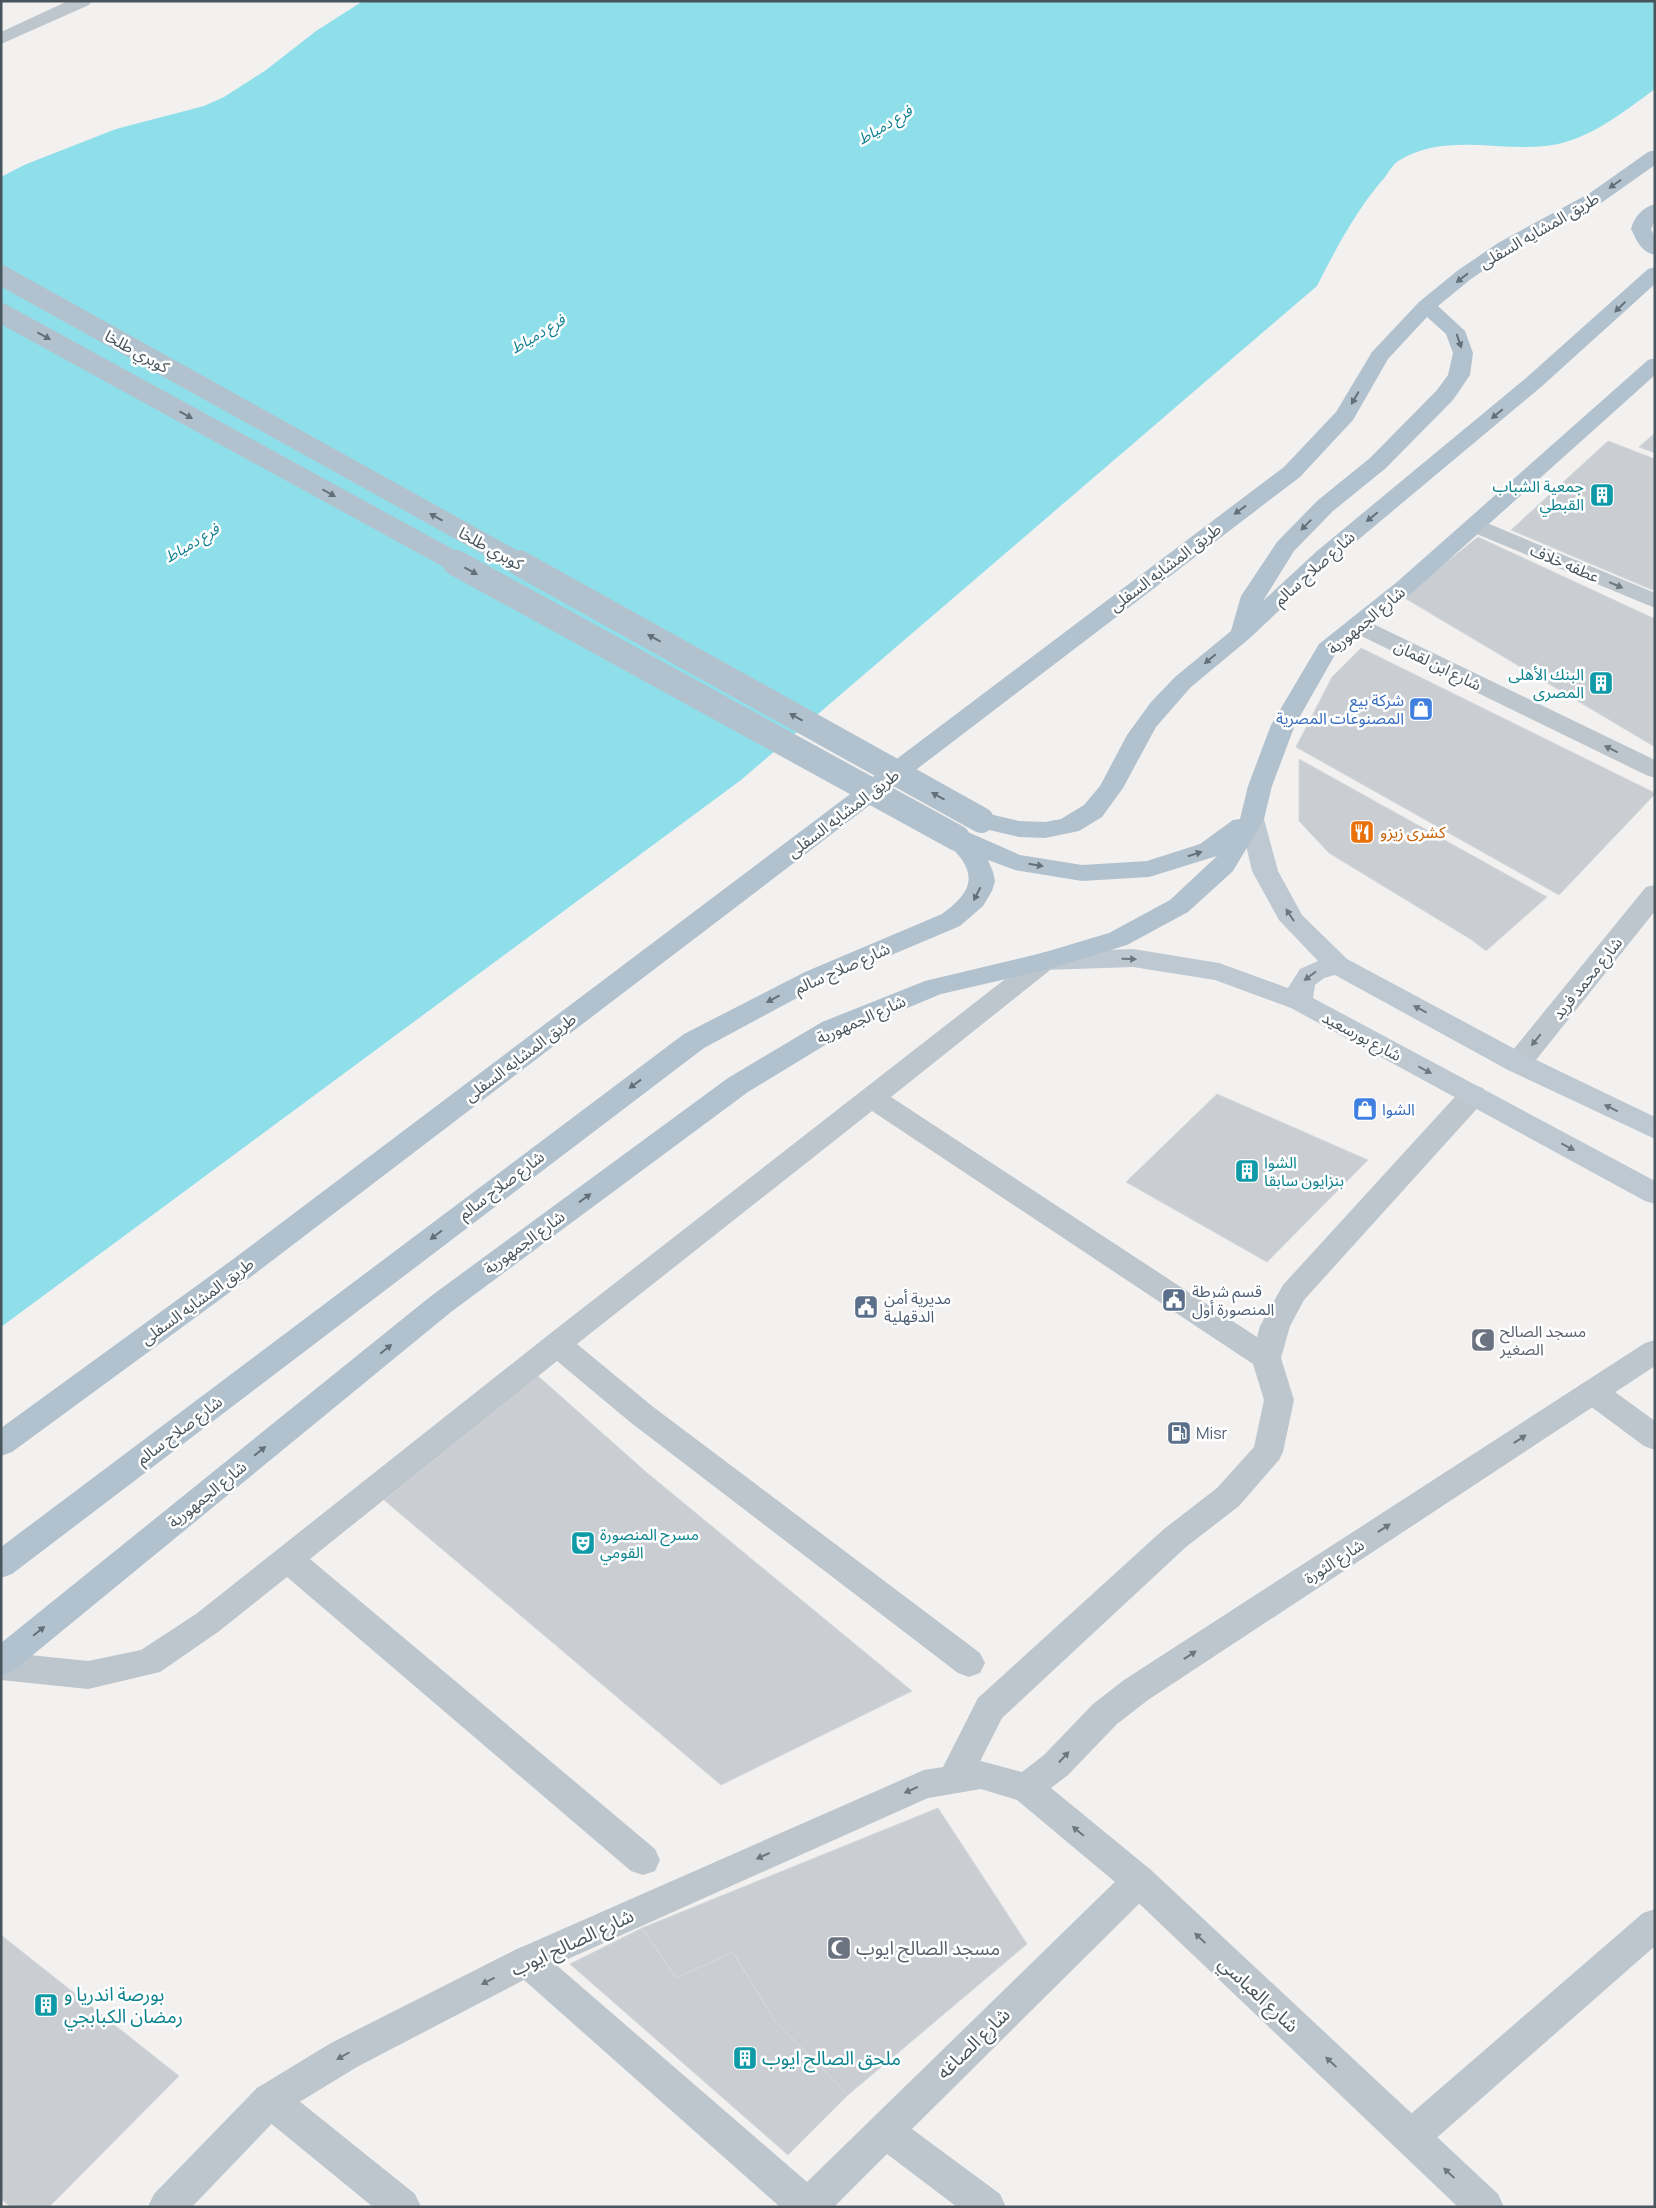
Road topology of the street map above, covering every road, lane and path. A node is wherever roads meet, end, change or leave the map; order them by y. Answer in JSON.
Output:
{"nodes":[{"id":1,"x":83,"y":1,"type":"edge"},
{"id":2,"x":1,"y":39,"type":"edge"},
{"id":3,"x":1655,"y":156,"type":"edge"},
{"id":4,"x":1655,"y":210,"type":"edge"},
{"id":5,"x":1655,"y":249,"type":"edge"},
{"id":6,"x":1655,"y":274,"type":"edge"},
{"id":7,"x":1,"y":275,"type":"edge"},
{"id":8,"x":1426,"y":306,"type":"junction"},
{"id":9,"x":1,"y":313,"type":"edge"},
{"id":10,"x":1655,"y":364,"type":"edge"},
{"id":11,"x":1475,"y":525,"type":"junction"},
{"id":12,"x":1655,"y":601,"type":"edge"},
{"id":13,"x":1357,"y":625,"type":"junction"},
{"id":14,"x":1241,"y":635,"type":"junction"},
{"id":15,"x":1655,"y":770,"type":"edge"},
{"id":16,"x":1252,"y":819,"type":"junction"},
{"id":17,"x":981,"y":820,"type":"joint"},
{"id":18,"x":957,"y":838,"type":"junction"},
{"id":19,"x":1651,"y":905,"type":"edge"},
{"id":20,"x":1045,"y":962,"type":"junction"},
{"id":21,"x":1338,"y":965,"type":"junction"},
{"id":22,"x":1300,"y":1002,"type":"junction"},
{"id":23,"x":1518,"y":1063,"type":"junction"},
{"id":24,"x":1473,"y":1095,"type":"junction"},
{"id":25,"x":871,"y":1097,"type":"junction"},
{"id":26,"x":1655,"y":1129,"type":"edge"},
{"id":27,"x":1655,"y":1194,"type":"edge"},
{"id":28,"x":557,"y":1344,"type":"junction"},
{"id":29,"x":1655,"y":1350,"type":"edge"},
{"id":30,"x":1266,"y":1358,"type":"junction"},
{"id":31,"x":1593,"y":1392,"type":"junction"},
{"id":32,"x":1655,"y":1438,"type":"edge"},
{"id":33,"x":1,"y":1444,"type":"edge"},
{"id":34,"x":287,"y":1558,"type":"junction"},
{"id":35,"x":1,"y":1565,"type":"edge"},
{"id":36,"x":969,"y":1663,"type":"dead end"},
{"id":37,"x":1,"y":1664,"type":"edge"},
{"id":38,"x":954,"y":1779,"type":"junction"},
{"id":39,"x":1026,"y":1788,"type":"junction"},
{"id":40,"x":643,"y":1860,"type":"dead end"},
{"id":41,"x":1139,"y":1881,"type":"junction"},
{"id":42,"x":1655,"y":1924,"type":"edge"},
{"id":43,"x":527,"y":1961,"type":"junction"},
{"id":44,"x":270,"y":2100,"type":"junction"},
{"id":45,"x":884,"y":2130,"type":"junction"},
{"id":46,"x":1411,"y":2137,"type":"junction"},
{"id":47,"x":167,"y":2207,"type":"edge"},
{"id":48,"x":402,"y":2207,"type":"edge"},
{"id":49,"x":808,"y":2207,"type":"edge"},
{"id":50,"x":987,"y":2207,"type":"edge"},
{"id":51,"x":1484,"y":2207,"type":"edge"}],
"edges":[{"from":1,"to":2,"type":"street"},
{"from":3,"to":8,"type":"main road","name":"طريق المشايه السفلى","one_way":true},
{"from":4,"to":5,"type":"main road"},
{"from":6,"to":14,"type":"main road","name":"شارع صلاح سالم","one_way":true},
{"from":17,"to":7,"type":"main road","name":"كوبري طلخا","one_way":true,"bridge":true},
{"from":8,"to":14,"type":"main road","one_way":true},
{"from":8,"to":33,"type":"main road","name":"طريق المشايه السفلى","one_way":true},
{"from":9,"to":18,"type":"main road","name":"كوبري طلخا","one_way":true,"bridge":true},
{"from":10,"to":11,"type":"main road","name":"شارع الجمهورية"},
{"from":11,"to":12,"type":"street","name":"عطفه خلاف","one_way":true},
{"from":11,"to":13,"type":"main road","name":"شارع الجمهورية"},
{"from":15,"to":13,"type":"street","name":"شارع ابن لقمان","one_way":true},
{"from":13,"to":16,"type":"main road","name":"شارع الجمهورية"},
{"from":14,"to":17,"type":"main road","name":"شارع صلاح سالم","one_way":true},
{"from":18,"to":16,"type":"main road","one_way":true},
{"from":16,"to":20,"type":"main road","name":"شارع الجمهورية"},
{"from":21,"to":16,"type":"main road","one_way":true},
{"from":18,"to":35,"type":"main road","name":"شارع صلاح سالم","one_way":true},
{"from":19,"to":23,"type":"street","name":"شارع محمد فريد","one_way":true},
{"from":20,"to":22,"type":"main road","name":"شارع بورسعيد","one_way":true},
{"from":20,"to":25,"type":"street"},
{"from":37,"to":20,"type":"main road","name":"شارع الجمهورية","one_way":true},
{"from":21,"to":22,"type":"main road","one_way":true},
{"from":23,"to":21,"type":"main road","one_way":true},
{"from":22,"to":24,"type":"main road","name":"شارع بورسعيد","one_way":true},
{"from":26,"to":23,"type":"main road","one_way":true},
{"from":24,"to":27,"type":"main road","name":"شارع بورسعيد","one_way":true},
{"from":24,"to":30,"type":"street"},
{"from":25,"to":28,"type":"street"},
{"from":25,"to":30,"type":"street"},
{"from":28,"to":34,"type":"street"},
{"from":28,"to":36,"type":"street"},
{"from":29,"to":31,"type":"street","name":"شارع الثورة"},
{"from":30,"to":38,"type":"street"},
{"from":31,"to":32,"type":"street"},
{"from":39,"to":31,"type":"street","name":"شارع الثورة","one_way":true},
{"from":34,"to":37,"type":"street"},
{"from":34,"to":40,"type":"street"},
{"from":38,"to":39,"type":"street","name":"شارع الصالح ايوب"},
{"from":38,"to":43,"type":"street","name":"شارع الصالح ايوب","one_way":true},
{"from":41,"to":39,"type":"street","name":"شارع العباسي","one_way":true},
{"from":41,"to":45,"type":"street","name":"شارع الصاغه"},
{"from":46,"to":41,"type":"street","name":"شارع العباسي","one_way":true},
{"from":42,"to":46,"type":"street"},
{"from":43,"to":44,"type":"street","name":"شارع الصالح ايوب","one_way":true},
{"from":43,"to":49,"type":"street"},
{"from":44,"to":47,"type":"street","name":"شارع الصالح ايوب"},
{"from":44,"to":48,"type":"street"},
{"from":45,"to":49,"type":"street","name":"شارع الصاغه"},
{"from":45,"to":50,"type":"street"},
{"from":51,"to":46,"type":"street","name":"شارع العباسي","one_way":true}]}
